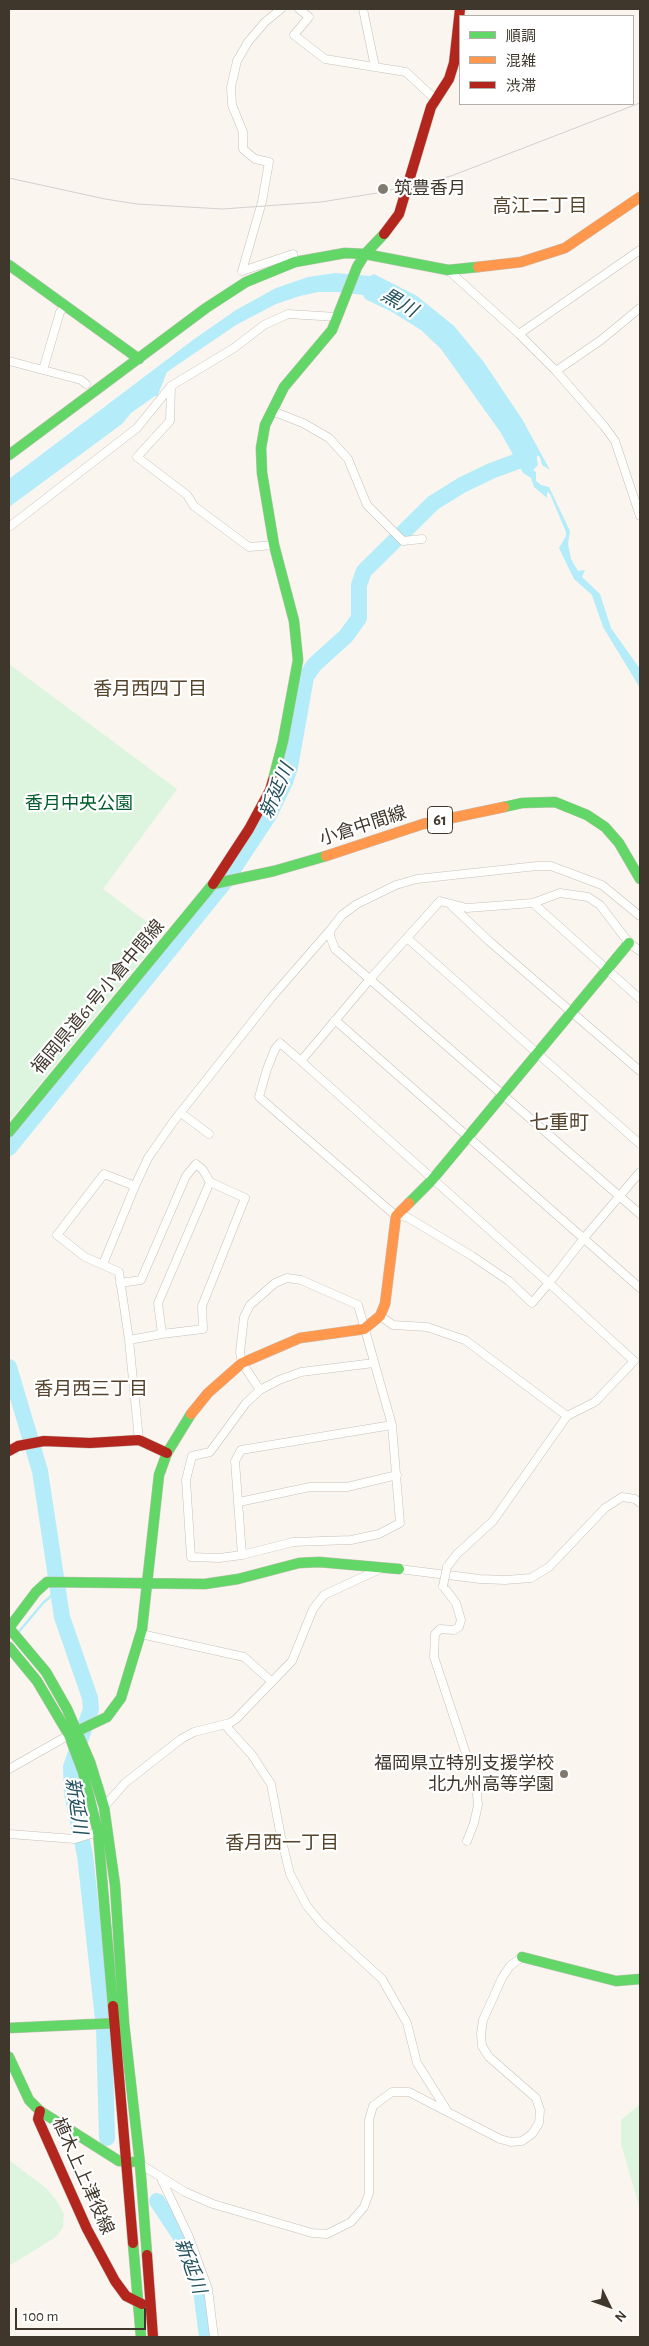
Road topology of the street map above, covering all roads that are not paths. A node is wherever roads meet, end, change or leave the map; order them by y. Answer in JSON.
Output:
{"nodes":[{"id":1,"x":282,"y":9,"type":"edge"},
{"id":2,"x":299,"y":9,"type":"edge"},
{"id":3,"x":363,"y":9,"type":"edge"},
{"id":4,"x":459,"y":18,"type":"edge"},
{"id":5,"x":375,"y":67,"type":"junction"},
{"id":6,"x":436,"y":100,"type":"junction"},
{"id":7,"x":640,"y":197,"type":"edge"},
{"id":8,"x":640,"y":250,"type":"edge"},
{"id":9,"x":365,"y":254,"type":"junction"},
{"id":10,"x":295,"y":262,"type":"junction"},
{"id":11,"x":9,"y":265,"type":"edge"},
{"id":12,"x":448,"y":270,"type":"junction"},
{"id":13,"x":65,"y":306,"type":"junction"},
{"id":14,"x":640,"y":308,"type":"edge"},
{"id":15,"x":340,"y":312,"type":"junction"},
{"id":16,"x":520,"y":334,"type":"junction"},
{"id":17,"x":140,"y":359,"type":"junction"},
{"id":18,"x":9,"y":361,"type":"edge"},
{"id":19,"x":43,"y":370,"type":"junction"},
{"id":20,"x":556,"y":371,"type":"junction"},
{"id":21,"x":86,"y":384,"type":"dead end"},
{"id":22,"x":171,"y":386,"type":"junction"},
{"id":23,"x":272,"y":412,"type":"junction"},
{"id":24,"x":9,"y":455,"type":"edge"},
{"id":25,"x":640,"y":516,"type":"edge"},
{"id":26,"x":9,"y":527,"type":"edge"},
{"id":27,"x":422,"y":539,"type":"dead end"},
{"id":28,"x":274,"y":545,"type":"junction"},
{"id":29,"x":640,"y":879,"type":"edge"},
{"id":30,"x":213,"y":884,"type":"junction"},
{"id":31,"x":533,"y":904,"type":"junction"},
{"id":32,"x":452,"y":905,"type":"junction"},
{"id":33,"x":640,"y":916,"type":"edge"},
{"id":34,"x":331,"y":929,"type":"junction"},
{"id":35,"x":406,"y":938,"type":"junction"},
{"id":36,"x":629,"y":943,"type":"junction"},
{"id":37,"x":640,"y":951,"type":"edge"},
{"id":38,"x":607,"y":969,"type":"junction"},
{"id":39,"x":370,"y":979,"type":"junction"},
{"id":40,"x":640,"y":999,"type":"edge"},
{"id":41,"x":573,"y":1011,"type":"junction"},
{"id":42,"x":335,"y":1020,"type":"junction"},
{"id":43,"x":538,"y":1054,"type":"junction"},
{"id":44,"x":301,"y":1061,"type":"junction"},
{"id":45,"x":640,"y":1071,"type":"edge"},
{"id":46,"x":504,"y":1095,"type":"junction"},
{"id":47,"x":181,"y":1113,"type":"junction"},
{"id":48,"x":9,"y":1132,"type":"edge"},
{"id":49,"x":209,"y":1134,"type":"dead end"},
{"id":50,"x":469,"y":1136,"type":"junction"},
{"id":51,"x":640,"y":1144,"type":"edge"},
{"id":52,"x":640,"y":1172,"type":"edge"},
{"id":53,"x":432,"y":1180,"type":"junction"},
{"id":54,"x":210,"y":1182,"type":"junction"},
{"id":55,"x":135,"y":1186,"type":"junction"},
{"id":56,"x":620,"y":1196,"type":"junction"},
{"id":57,"x":640,"y":1214,"type":"edge"},
{"id":58,"x":396,"y":1216,"type":"junction"},
{"id":59,"x":584,"y":1238,"type":"junction"},
{"id":60,"x":103,"y":1264,"type":"junction"},
{"id":61,"x":120,"y":1283,"type":"junction"},
{"id":62,"x":549,"y":1283,"type":"junction"},
{"id":63,"x":640,"y":1288,"type":"edge"},
{"id":64,"x":380,"y":1316,"type":"junction"},
{"id":65,"x":364,"y":1329,"type":"junction"},
{"id":66,"x":162,"y":1334,"type":"junction"},
{"id":67,"x":129,"y":1340,"type":"junction"},
{"id":68,"x":242,"y":1363,"type":"junction"},
{"id":69,"x":374,"y":1363,"type":"junction"},
{"id":70,"x":260,"y":1390,"type":"junction"},
{"id":71,"x":567,"y":1416,"type":"junction"},
{"id":72,"x":392,"y":1425,"type":"junction"},
{"id":73,"x":139,"y":1440,"type":"junction"},
{"id":74,"x":14,"y":1448,"type":"edge"},
{"id":75,"x":167,"y":1453,"type":"junction"},
{"id":76,"x":397,"y":1475,"type":"junction"},
{"id":77,"x":239,"y":1502,"type":"junction"},
{"id":78,"x":640,"y":1503,"type":"edge"},
{"id":79,"x":242,"y":1555,"type":"junction"},
{"id":80,"x":380,"y":1568,"type":"junction"},
{"id":81,"x":398,"y":1569,"type":"joint"},
{"id":82,"x":148,"y":1584,"type":"junction"},
{"id":83,"x":9,"y":1628,"type":"edge"},
{"id":84,"x":141,"y":1634,"type":"junction"},
{"id":85,"x":9,"y":1647,"type":"edge"},
{"id":86,"x":271,"y":1681,"type":"junction"},
{"id":87,"x":225,"y":1725,"type":"junction"},
{"id":88,"x":74,"y":1733,"type":"junction"},
{"id":89,"x":9,"y":1769,"type":"edge"},
{"id":90,"x":104,"y":1807,"type":"junction"},
{"id":91,"x":103,"y":1830,"type":"junction"},
{"id":92,"x":9,"y":1834,"type":"edge"},
{"id":93,"x":467,"y":1841,"type":"dead end"},
{"id":94,"x":522,"y":1958,"type":"joint"},
{"id":95,"x":640,"y":1979,"type":"edge"},
{"id":96,"x":119,"y":2023,"type":"junction"},
{"id":97,"x":9,"y":2028,"type":"edge"},
{"id":98,"x":9,"y":2057,"type":"edge"},
{"id":99,"x":446,"y":2109,"type":"junction"},
{"id":100,"x":40,"y":2111,"type":"junction"},
{"id":101,"x":127,"y":2161,"type":"junction"},
{"id":102,"x":140,"y":2164,"type":"junction"},
{"id":103,"x":160,"y":2176,"type":"junction"},
{"id":104,"x":139,"y":2303,"type":"junction"},
{"id":105,"x":150,"y":2307,"type":"junction"},
{"id":106,"x":141,"y":2337,"type":"edge"},
{"id":107,"x":153,"y":2337,"type":"edge"},
{"id":108,"x":214,"y":2337,"type":"edge"}],
"edges":[{"from":1,"to":10,"type":"street"},
{"from":2,"to":5,"type":"street"},
{"from":3,"to":5,"type":"street"},
{"from":4,"to":6,"type":"street","name":"福岡県道61号小倉中間線"},
{"from":5,"to":6,"type":"street"},
{"from":6,"to":9,"type":"street","name":"福岡県道61号小倉中間線"},
{"from":7,"to":12,"type":"street"},
{"from":8,"to":16,"type":"street"},
{"from":9,"to":10,"type":"street"},
{"from":9,"to":12,"type":"street"},
{"from":9,"to":15,"type":"street","name":"福岡県道61号小倉中間線"},
{"from":10,"to":17,"type":"street"},
{"from":11,"to":13,"type":"street"},
{"from":12,"to":16,"type":"street"},
{"from":13,"to":17,"type":"street"},
{"from":13,"to":19,"type":"street"},
{"from":14,"to":20,"type":"street"},
{"from":15,"to":22,"type":"street"},
{"from":15,"to":23,"type":"street","name":"福岡県道61号小倉中間線"},
{"from":16,"to":20,"type":"street"},
{"from":17,"to":24,"type":"street"},
{"from":18,"to":19,"type":"street"},
{"from":19,"to":21,"type":"street"},
{"from":20,"to":25,"type":"street"},
{"from":22,"to":26,"type":"street"},
{"from":22,"to":28,"type":"street"},
{"from":23,"to":27,"type":"street"},
{"from":23,"to":28,"type":"street","name":"福岡県道61号小倉中間線"},
{"from":28,"to":30,"type":"street","name":"福岡県道61号小倉中間線"},
{"from":29,"to":30,"type":"street","name":"小倉中間線","number":"61"},
{"from":30,"to":48,"type":"street","name":"福岡県道61号小倉中間線"},
{"from":31,"to":32,"type":"street"},
{"from":31,"to":36,"type":"street"},
{"from":31,"to":38,"type":"street"},
{"from":32,"to":35,"type":"street"},
{"from":32,"to":41,"type":"street"},
{"from":33,"to":34,"type":"street"},
{"from":34,"to":39,"type":"street"},
{"from":34,"to":47,"type":"street"},
{"from":35,"to":39,"type":"street"},
{"from":35,"to":43,"type":"street"},
{"from":36,"to":37,"type":"street"},
{"from":36,"to":38,"type":"street"},
{"from":38,"to":40,"type":"street"},
{"from":38,"to":41,"type":"street"},
{"from":39,"to":42,"type":"street"},
{"from":39,"to":46,"type":"street"},
{"from":41,"to":43,"type":"street"},
{"from":41,"to":45,"type":"street"},
{"from":42,"to":44,"type":"street"},
{"from":42,"to":50,"type":"street"},
{"from":43,"to":46,"type":"street"},
{"from":43,"to":51,"type":"street"},
{"from":44,"to":53,"type":"street"},
{"from":44,"to":58,"type":"street"},
{"from":46,"to":50,"type":"street"},
{"from":46,"to":56,"type":"street"},
{"from":47,"to":49,"type":"street"},
{"from":47,"to":55,"type":"street"},
{"from":50,"to":53,"type":"street"},
{"from":50,"to":59,"type":"street"},
{"from":52,"to":56,"type":"street"},
{"from":53,"to":58,"type":"street"},
{"from":53,"to":62,"type":"street"},
{"from":54,"to":61,"type":"street"},
{"from":54,"to":66,"type":"street"},
{"from":54,"to":66,"type":"street"},
{"from":55,"to":60,"type":"street"},
{"from":55,"to":60,"type":"street"},
{"from":56,"to":57,"type":"street"},
{"from":56,"to":59,"type":"street"},
{"from":58,"to":62,"type":"street"},
{"from":58,"to":64,"type":"street"},
{"from":59,"to":62,"type":"street"},
{"from":59,"to":63,"type":"street"},
{"from":60,"to":61,"type":"street"},
{"from":61,"to":67,"type":"street"},
{"from":62,"to":71,"type":"street"},
{"from":64,"to":65,"type":"street"},
{"from":64,"to":71,"type":"street"},
{"from":65,"to":68,"type":"street"},
{"from":65,"to":68,"type":"street"},
{"from":65,"to":69,"type":"street"},
{"from":66,"to":67,"type":"street"},
{"from":67,"to":73,"type":"street"},
{"from":68,"to":70,"type":"street"},
{"from":68,"to":75,"type":"street"},
{"from":69,"to":70,"type":"street"},
{"from":69,"to":72,"type":"street"},
{"from":70,"to":79,"type":"street"},
{"from":71,"to":93,"type":"street","bridge":true},
{"from":72,"to":76,"type":"street"},
{"from":72,"to":77,"type":"street"},
{"from":73,"to":74,"type":"street"},
{"from":73,"to":75,"type":"street"},
{"from":75,"to":82,"type":"street"},
{"from":76,"to":77,"type":"street"},
{"from":76,"to":79,"type":"street"},
{"from":77,"to":79,"type":"street"},
{"from":78,"to":81,"type":"street"},
{"from":80,"to":81,"type":"street"},
{"from":80,"to":82,"type":"street"},
{"from":80,"to":86,"type":"street"},
{"from":82,"to":83,"type":"street"},
{"from":82,"to":84,"type":"street"},
{"from":83,"to":88,"type":"street"},
{"from":84,"to":86,"type":"street"},
{"from":84,"to":88,"type":"street"},
{"from":85,"to":88,"type":"street"},
{"from":86,"to":87,"type":"street"},
{"from":87,"to":90,"type":"street"},
{"from":87,"to":99,"type":"street"},
{"from":88,"to":89,"type":"street"},
{"from":88,"to":90,"type":"street"},
{"from":88,"to":91,"type":"street"},
{"from":90,"to":91,"type":"street"},
{"from":91,"to":92,"type":"street"},
{"from":91,"to":96,"type":"street"},
{"from":94,"to":95,"type":"street"},
{"from":94,"to":99,"type":"street"},
{"from":96,"to":97,"type":"street"},
{"from":96,"to":101,"type":"street"},
{"from":96,"to":102,"type":"street"},
{"from":98,"to":100,"type":"street","name":"植木上上津役線"},
{"from":99,"to":103,"type":"street"},
{"from":100,"to":101,"type":"street"},
{"from":100,"to":104,"type":"street","name":"植木上上津役線"},
{"from":101,"to":102,"type":"street"},
{"from":101,"to":104,"type":"street"},
{"from":102,"to":103,"type":"street"},
{"from":102,"to":105,"type":"street"},
{"from":103,"to":108,"type":"street"},
{"from":104,"to":105,"type":"street","name":"植木上上津役線"},
{"from":104,"to":106,"type":"street"},
{"from":105,"to":107,"type":"street"}]}
